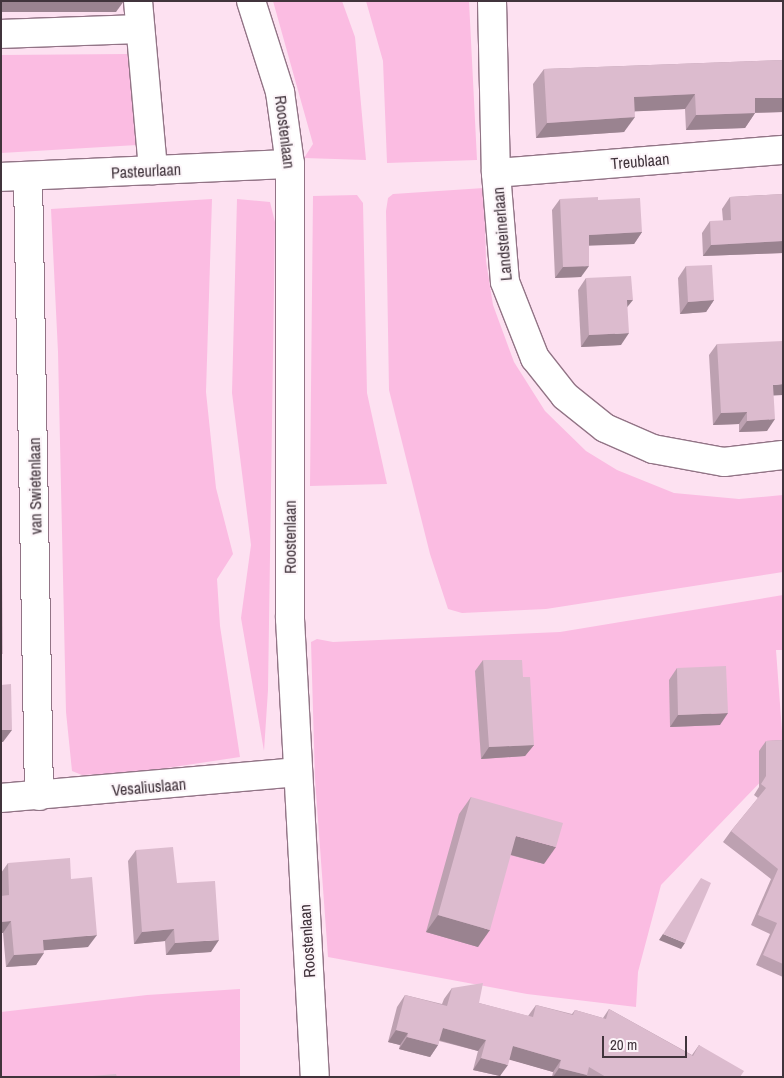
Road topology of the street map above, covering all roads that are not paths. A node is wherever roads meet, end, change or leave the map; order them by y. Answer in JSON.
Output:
{"nodes":[{"id":1,"x":138,"y":1,"type":"edge"},
{"id":2,"x":251,"y":1,"type":"edge"},
{"id":3,"x":492,"y":1,"type":"edge"},
{"id":4,"x":140,"y":29,"type":"junction"},
{"id":5,"x":1,"y":34,"type":"edge"},
{"id":6,"x":783,"y":150,"type":"edge"},
{"id":7,"x":290,"y":164,"type":"junction"},
{"id":8,"x":153,"y":170,"type":"junction"},
{"id":9,"x":496,"y":173,"type":"junction"},
{"id":10,"x":28,"y":177,"type":"junction"},
{"id":11,"x":1,"y":178,"type":"edge"},
{"id":12,"x":783,"y":455,"type":"edge"},
{"id":13,"x":296,"y":772,"type":"junction"},
{"id":14,"x":39,"y":796,"type":"junction"},
{"id":15,"x":1,"y":798,"type":"edge"},
{"id":16,"x":315,"y":1077,"type":"edge"}],
"edges":[{"from":1,"to":4,"type":"street"},
{"from":2,"to":7,"type":"street","name":"Roostenlaan"},
{"from":3,"to":9,"type":"street","name":"Landsteinerlaan"},
{"from":4,"to":5,"type":"street"},
{"from":4,"to":8,"type":"street"},
{"from":6,"to":9,"type":"street","name":"Treublaan"},
{"from":7,"to":8,"type":"street","name":"Pasteurlaan"},
{"from":7,"to":13,"type":"street","name":"Roostenlaan"},
{"from":8,"to":10,"type":"street","name":"Pasteurlaan"},
{"from":9,"to":12,"type":"street","name":"Landsteinerlaan"},
{"from":10,"to":11,"type":"street","name":"Pasteurlaan"},
{"from":10,"to":14,"type":"street","name":"van Swietenlaan"},
{"from":13,"to":14,"type":"street","name":"Vesaliuslaan"},
{"from":13,"to":16,"type":"street","name":"Roostenlaan"},
{"from":14,"to":15,"type":"street","name":"Vesaliuslaan"}]}
